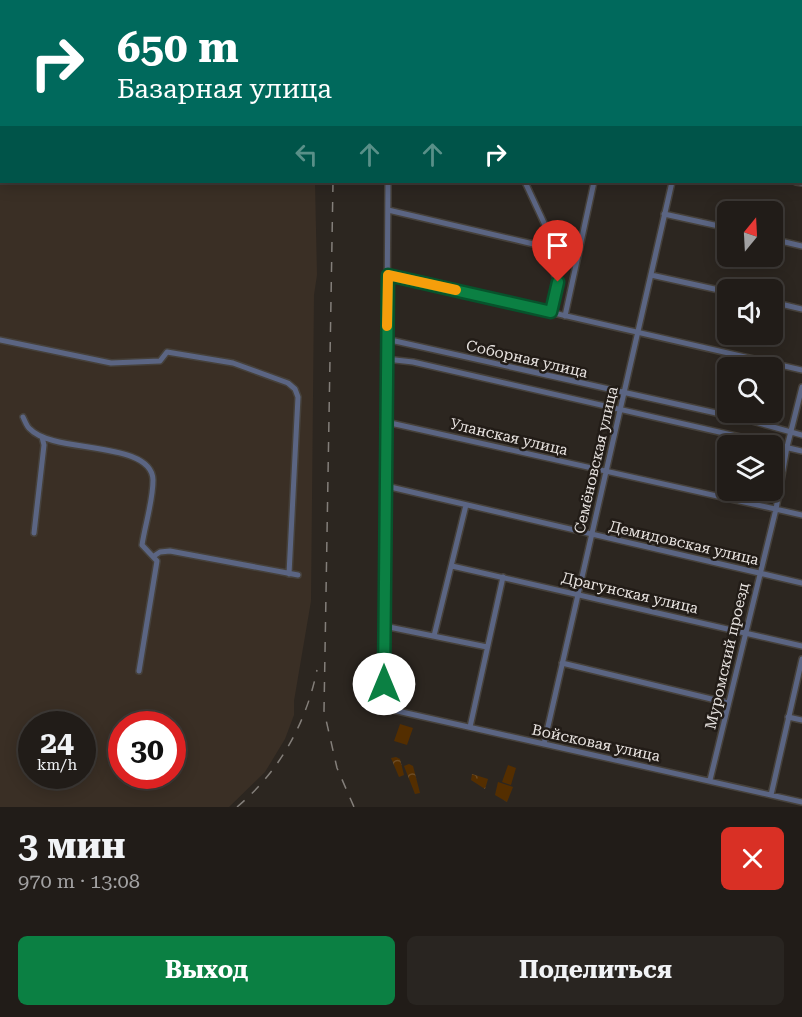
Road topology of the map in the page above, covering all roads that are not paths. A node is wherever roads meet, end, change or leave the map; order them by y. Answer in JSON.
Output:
{"nodes":[{"id":1,"x":388,"y":183,"type":"edge"},
{"id":2,"x":525,"y":183,"type":"edge"},
{"id":3,"x":594,"y":183,"type":"edge"},
{"id":4,"x":672,"y":183,"type":"edge"},
{"id":5,"x":388,"y":210,"type":"junction"},
{"id":6,"x":664,"y":214,"type":"junction"},
{"id":7,"x":717,"y":226,"type":"edge"},
{"id":8,"x":783,"y":242,"type":"edge"},
{"id":9,"x":542,"y":246,"type":"junction"},
{"id":10,"x":802,"y":246,"type":"edge"},
{"id":11,"x":388,"y":275,"type":"junction"},
{"id":12,"x":651,"y":275,"type":"junction"},
{"id":13,"x":717,"y":290,"type":"edge"},
{"id":14,"x":783,"y":305,"type":"edge"},
{"id":15,"x":802,"y":309,"type":"edge"},
{"id":16,"x":551,"y":312,"type":"junction"},
{"id":17,"x":565,"y":316,"type":"junction"},
{"id":18,"x":639,"y":333,"type":"junction"},
{"id":19,"x":386,"y":339,"type":"junction"},
{"id":20,"x":0,"y":340,"type":"edge"},
{"id":21,"x":386,"y":359,"type":"junction"},
{"id":22,"x":802,"y":370,"type":"edge"},
{"id":23,"x":802,"y":387,"type":"edge"},
{"id":24,"x":624,"y":394,"type":"junction"},
{"id":25,"x":620,"y":409,"type":"junction"},
{"id":26,"x":23,"y":417,"type":"dead end"},
{"id":27,"x":386,"y":422,"type":"junction"},
{"id":28,"x":791,"y":432,"type":"junction"},
{"id":29,"x":802,"y":435,"type":"edge"},
{"id":30,"x":42,"y":436,"type":"junction"},
{"id":31,"x":787,"y":447,"type":"junction"},
{"id":32,"x":802,"y":451,"type":"edge"},
{"id":33,"x":607,"y":471,"type":"junction"},
{"id":34,"x":386,"y":486,"type":"junction"},
{"id":35,"x":466,"y":505,"type":"junction"},
{"id":36,"x":776,"y":509,"type":"junction"},
{"id":37,"x":802,"y":515,"type":"edge"},
{"id":38,"x":34,"y":533,"type":"dead end"},
{"id":39,"x":592,"y":534,"type":"junction"},
{"id":40,"x":154,"y":556,"type":"junction"},
{"id":41,"x":452,"y":566,"type":"junction"},
{"id":42,"x":759,"y":572,"type":"junction"},
{"id":43,"x":289,"y":574,"type":"junction"},
{"id":44,"x":298,"y":575,"type":"dead end"},
{"id":45,"x":503,"y":577,"type":"junction"},
{"id":46,"x":802,"y":583,"type":"edge"},
{"id":47,"x":578,"y":594,"type":"junction"},
{"id":48,"x":384,"y":626,"type":"junction"},
{"id":49,"x":745,"y":632,"type":"junction"},
{"id":50,"x":434,"y":636,"type":"junction"},
{"id":51,"x":802,"y":646,"type":"edge"},
{"id":52,"x":488,"y":647,"type":"junction"},
{"id":53,"x":802,"y":659,"type":"edge"},
{"id":54,"x":562,"y":663,"type":"junction"},
{"id":55,"x":140,"y":671,"type":"dead end"},
{"id":56,"x":728,"y":703,"type":"junction"},
{"id":57,"x":788,"y":717,"type":"junction"},
{"id":58,"x":802,"y":720,"type":"edge"},
{"id":59,"x":470,"y":727,"type":"junction"},
{"id":60,"x":544,"y":744,"type":"junction"},
{"id":61,"x":710,"y":780,"type":"junction"},
{"id":62,"x":771,"y":795,"type":"junction"},
{"id":63,"x":802,"y":802,"type":"edge"}],
"edges":[{"from":1,"to":5,"type":"street"},
{"from":2,"to":9,"type":"street"},
{"from":3,"to":17,"type":"street"},
{"from":4,"to":6,"type":"street","name":"Семёновская улица"},
{"from":5,"to":9,"type":"street"},
{"from":5,"to":11,"type":"street"},
{"from":6,"to":7,"type":"street"},
{"from":6,"to":12,"type":"street","name":"Семёновская улица"},
{"from":8,"to":10,"type":"street"},
{"from":9,"to":16,"type":"street"},
{"from":11,"to":16,"type":"street"},
{"from":11,"to":19,"type":"street"},
{"from":12,"to":13,"type":"street"},
{"from":12,"to":18,"type":"street","name":"Семёновская улица"},
{"from":14,"to":15,"type":"street"},
{"from":16,"to":17,"type":"street"},
{"from":17,"to":18,"type":"street"},
{"from":18,"to":22,"type":"street"},
{"from":18,"to":24,"type":"street","name":"Семёновская улица"},
{"from":19,"to":21,"type":"street"},
{"from":19,"to":24,"type":"street","name":"Соборная улица"},
{"from":20,"to":43,"type":"street"},
{"from":21,"to":25,"type":"street"},
{"from":21,"to":27,"type":"street"},
{"from":23,"to":28,"type":"street","name":"Муромский проезд"},
{"from":24,"to":25,"type":"street","name":"Семёновская улица"},
{"from":24,"to":28,"type":"street","name":"Соборная улица"},
{"from":25,"to":31,"type":"street"},
{"from":25,"to":33,"type":"street","name":"Семёновская улица"},
{"from":26,"to":30,"type":"street"},
{"from":27,"to":33,"type":"street","name":"Уланская улица"},
{"from":27,"to":34,"type":"street"},
{"from":28,"to":29,"type":"street","name":"Соборная улица"},
{"from":28,"to":31,"type":"street","name":"Муромский проезд"},
{"from":30,"to":38,"type":"street"},
{"from":30,"to":40,"type":"street"},
{"from":31,"to":32,"type":"street"},
{"from":31,"to":36,"type":"street","name":"Муромский проезд"},
{"from":33,"to":36,"type":"street","name":"Уланская улица"},
{"from":33,"to":39,"type":"street","name":"Семёновская улица"},
{"from":34,"to":35,"type":"street","name":"Демидовская улица"},
{"from":34,"to":48,"type":"street"},
{"from":35,"to":39,"type":"street","name":"Демидовская улица"},
{"from":35,"to":41,"type":"street"},
{"from":36,"to":37,"type":"street","name":"Уланская улица"},
{"from":36,"to":42,"type":"street","name":"Муромский проезд"},
{"from":39,"to":42,"type":"street","name":"Демидовская улица"},
{"from":39,"to":47,"type":"street","name":"Семёновская улица"},
{"from":40,"to":43,"type":"street"},
{"from":40,"to":55,"type":"street"},
{"from":41,"to":45,"type":"street","name":"Драгунская улица"},
{"from":41,"to":50,"type":"street"},
{"from":42,"to":46,"type":"street","name":"Демидовская улица"},
{"from":42,"to":49,"type":"street","name":"Муромский проезд"},
{"from":43,"to":44,"type":"street"},
{"from":45,"to":47,"type":"street","name":"Драгунская улица"},
{"from":45,"to":52,"type":"street"},
{"from":47,"to":49,"type":"street","name":"Драгунская улица"},
{"from":47,"to":54,"type":"street","name":"Семёновская улица"},
{"from":48,"to":50,"type":"street"},
{"from":48,"to":59,"type":"street","name":"Войсковая улица"},
{"from":49,"to":51,"type":"street","name":"Драгунская улица"},
{"from":49,"to":56,"type":"street","name":"Муромский проезд"},
{"from":50,"to":52,"type":"street"},
{"from":52,"to":59,"type":"street"},
{"from":53,"to":57,"type":"street"},
{"from":54,"to":56,"type":"street"},
{"from":54,"to":60,"type":"street","name":"Семёновская улица"},
{"from":56,"to":61,"type":"street","name":"Муромский проезд"},
{"from":57,"to":58,"type":"street"},
{"from":57,"to":62,"type":"street"},
{"from":59,"to":60,"type":"street","name":"Войсковая улица"},
{"from":60,"to":61,"type":"street","name":"Войсковая улица"},
{"from":61,"to":62,"type":"street","name":"Войсковая улица"},
{"from":62,"to":63,"type":"street","name":"Войсковая улица"}]}
